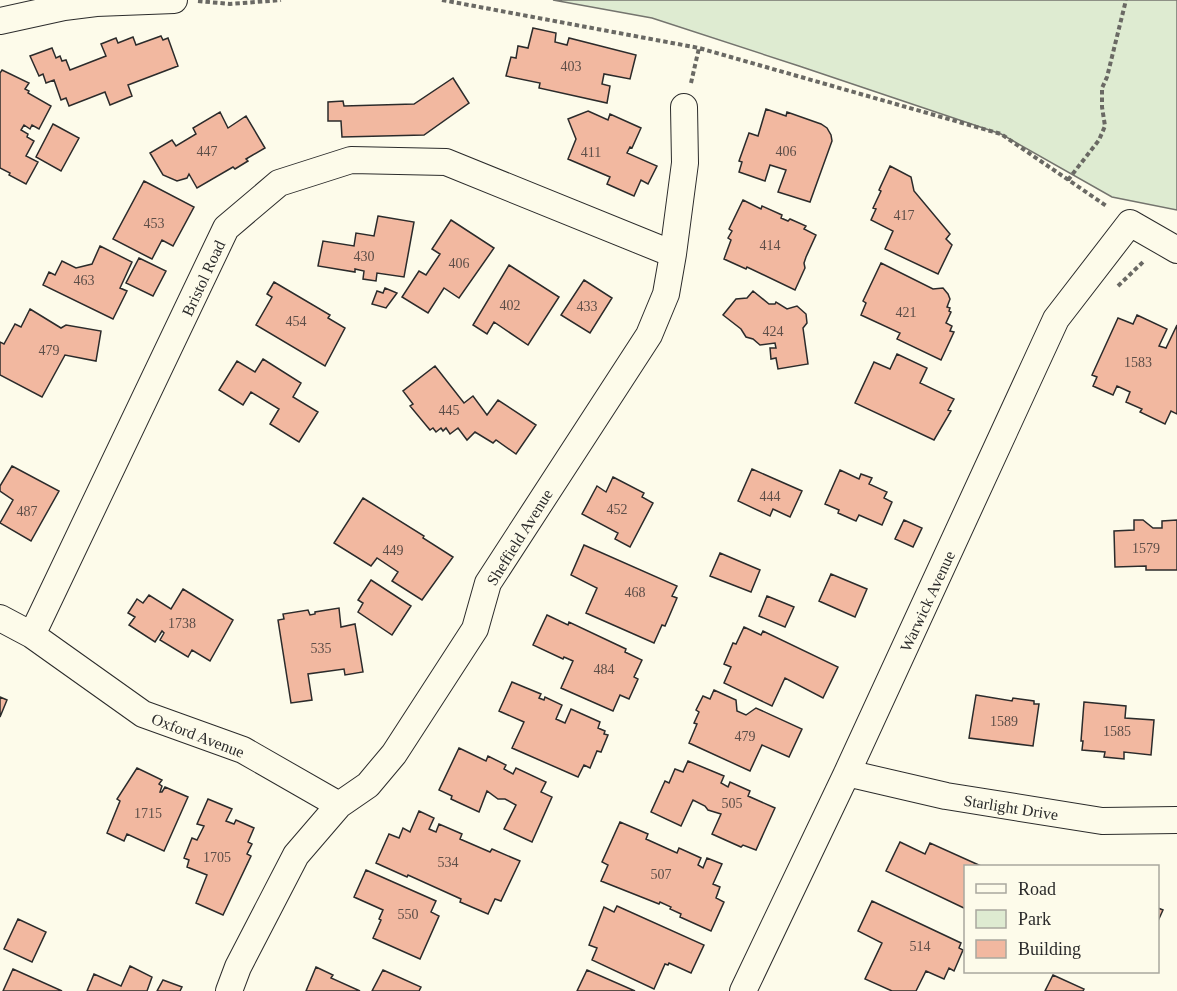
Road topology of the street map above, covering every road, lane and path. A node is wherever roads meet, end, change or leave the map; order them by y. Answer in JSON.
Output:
{"nodes":[{"id":1,"x":281,"y":0,"type":"edge"},
{"id":2,"x":442,"y":0,"type":"edge"},
{"id":3,"x":1126,"y":0,"type":"edge"},
{"id":4,"x":184,"y":1,"type":"edge"},
{"id":5,"x":0,"y":21,"type":"edge"},
{"id":6,"x":699,"y":48,"type":"junction"},
{"id":7,"x":684,"y":107,"type":"joint"},
{"id":8,"x":1068,"y":180,"type":"junction"},
{"id":9,"x":1130,"y":223,"type":"junction"},
{"id":10,"x":1177,"y":250,"type":"edge"},
{"id":11,"x":673,"y":254,"type":"junction"},
{"id":12,"x":1153,"y":263,"type":"dead end"},
{"id":13,"x":1114,"y":290,"type":"dead end"},
{"id":14,"x":0,"y":618,"type":"edge"},
{"id":15,"x":32,"y":635,"type":"junction"},
{"id":16,"x":848,"y":772,"type":"junction"},
{"id":17,"x":339,"y":805,"type":"junction"},
{"id":18,"x":1177,"y":820,"type":"edge"},
{"id":19,"x":229,"y":991,"type":"edge"},
{"id":20,"x":743,"y":991,"type":"edge"}],
"edges":[{"from":1,"to":4,"type":"path"},
{"from":2,"to":6,"type":"path"},
{"from":3,"to":8,"type":"path"},
{"from":4,"to":5,"type":"street"},
{"from":6,"to":7,"type":"path"},
{"from":6,"to":8,"type":"path"},
{"from":7,"to":11,"type":"street","name":"Sheffield Avenue"},
{"from":8,"to":9,"type":"path"},
{"from":9,"to":10,"type":"street"},
{"from":9,"to":16,"type":"street","name":"Warwick Avenue"},
{"from":11,"to":15,"type":"street","name":"Bristol Road"},
{"from":11,"to":17,"type":"street","name":"Sheffield Avenue"},
{"from":12,"to":13,"type":"path"},
{"from":14,"to":15,"type":"street","name":"Oxford Avenue"},
{"from":15,"to":17,"type":"street","name":"Oxford Avenue"},
{"from":16,"to":18,"type":"street","name":"Starlight Drive"},
{"from":16,"to":20,"type":"street","name":"Warwick Avenue"},
{"from":17,"to":19,"type":"street","name":"Sheffield Avenue"}]}
